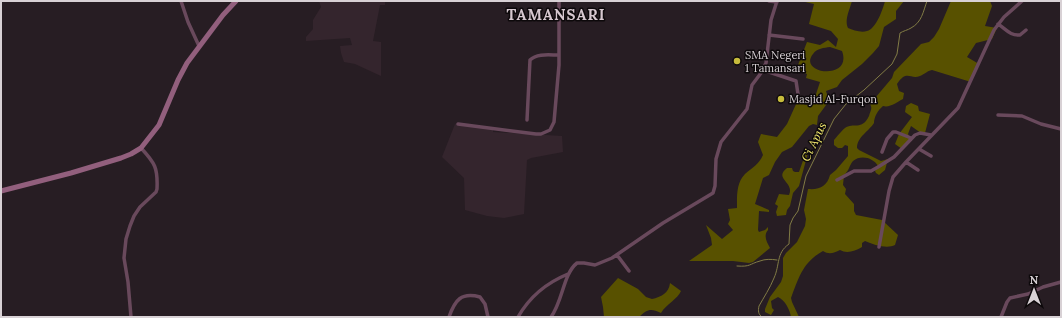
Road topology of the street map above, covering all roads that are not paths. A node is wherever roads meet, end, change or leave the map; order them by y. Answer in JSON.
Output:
{"nodes":[{"id":1,"x":181,"y":1,"type":"edge"},
{"id":2,"x":236,"y":1,"type":"edge"},
{"id":3,"x":559,"y":1,"type":"edge"},
{"id":4,"x":769,"y":1,"type":"edge"},
{"id":5,"x":1022,"y":1,"type":"edge"},
{"id":6,"x":777,"y":2,"type":"edge"},
{"id":7,"x":998,"y":24,"type":"junction"},
{"id":8,"x":1026,"y":30,"type":"dead end"},
{"id":9,"x":769,"y":35,"type":"junction"},
{"id":10,"x":804,"y":39,"type":"dead end"},
{"id":11,"x":199,"y":46,"type":"junction"},
{"id":12,"x":558,"y":55,"type":"junction"},
{"id":13,"x":763,"y":70,"type":"junction"},
{"id":14,"x":798,"y":94,"type":"dead end"},
{"id":15,"x":998,"y":115,"type":"dead end"},
{"id":16,"x":527,"y":120,"type":"dead end"},
{"id":17,"x":458,"y":124,"type":"dead end"},
{"id":18,"x":1061,"y":129,"type":"edge"},
{"id":19,"x":932,"y":135,"type":"junction"},
{"id":20,"x":911,"y":138,"type":"junction"},
{"id":21,"x":141,"y":148,"type":"junction"},
{"id":22,"x":919,"y":149,"type":"junction"},
{"id":23,"x":882,"y":152,"type":"dead end"},
{"id":24,"x":931,"y":156,"type":"dead end"},
{"id":25,"x":906,"y":162,"type":"junction"},
{"id":26,"x":918,"y":170,"type":"dead end"},
{"id":27,"x":837,"y":180,"type":"dead end"},
{"id":28,"x":1,"y":191,"type":"edge"},
{"id":29,"x":879,"y":247,"type":"dead end"},
{"id":30,"x":617,"y":255,"type":"junction"},
{"id":31,"x":629,"y":271,"type":"dead end"},
{"id":32,"x":568,"y":274,"type":"junction"},
{"id":33,"x":1061,"y":282,"type":"edge"},
{"id":34,"x":131,"y":317,"type":"edge"},
{"id":35,"x":449,"y":317,"type":"edge"},
{"id":36,"x":488,"y":317,"type":"edge"},
{"id":37,"x":518,"y":317,"type":"edge"},
{"id":38,"x":551,"y":317,"type":"edge"},
{"id":39,"x":1001,"y":317,"type":"edge"}],
"edges":[{"from":1,"to":11,"type":"street"},
{"from":2,"to":11,"type":"main road"},
{"from":3,"to":12,"type":"street"},
{"from":4,"to":6,"type":"street"},
{"from":5,"to":7,"type":"street"},
{"from":6,"to":9,"type":"street"},
{"from":7,"to":8,"type":"street"},
{"from":7,"to":19,"type":"street"},
{"from":9,"to":10,"type":"street"},
{"from":9,"to":13,"type":"street"},
{"from":11,"to":21,"type":"main road"},
{"from":12,"to":16,"type":"street"},
{"from":12,"to":17,"type":"street"},
{"from":13,"to":14,"type":"street"},
{"from":13,"to":30,"type":"street"},
{"from":15,"to":18,"type":"street"},
{"from":19,"to":20,"type":"street"},
{"from":19,"to":22,"type":"street"},
{"from":20,"to":23,"type":"street"},
{"from":20,"to":27,"type":"street"},
{"from":21,"to":28,"type":"main road"},
{"from":21,"to":34,"type":"street"},
{"from":22,"to":24,"type":"street"},
{"from":22,"to":25,"type":"street"},
{"from":25,"to":26,"type":"street"},
{"from":25,"to":29,"type":"street"},
{"from":30,"to":31,"type":"street"},
{"from":30,"to":32,"type":"street"},
{"from":32,"to":37,"type":"street"},
{"from":32,"to":38,"type":"street"},
{"from":33,"to":39,"type":"street"},
{"from":35,"to":36,"type":"street"}]}
